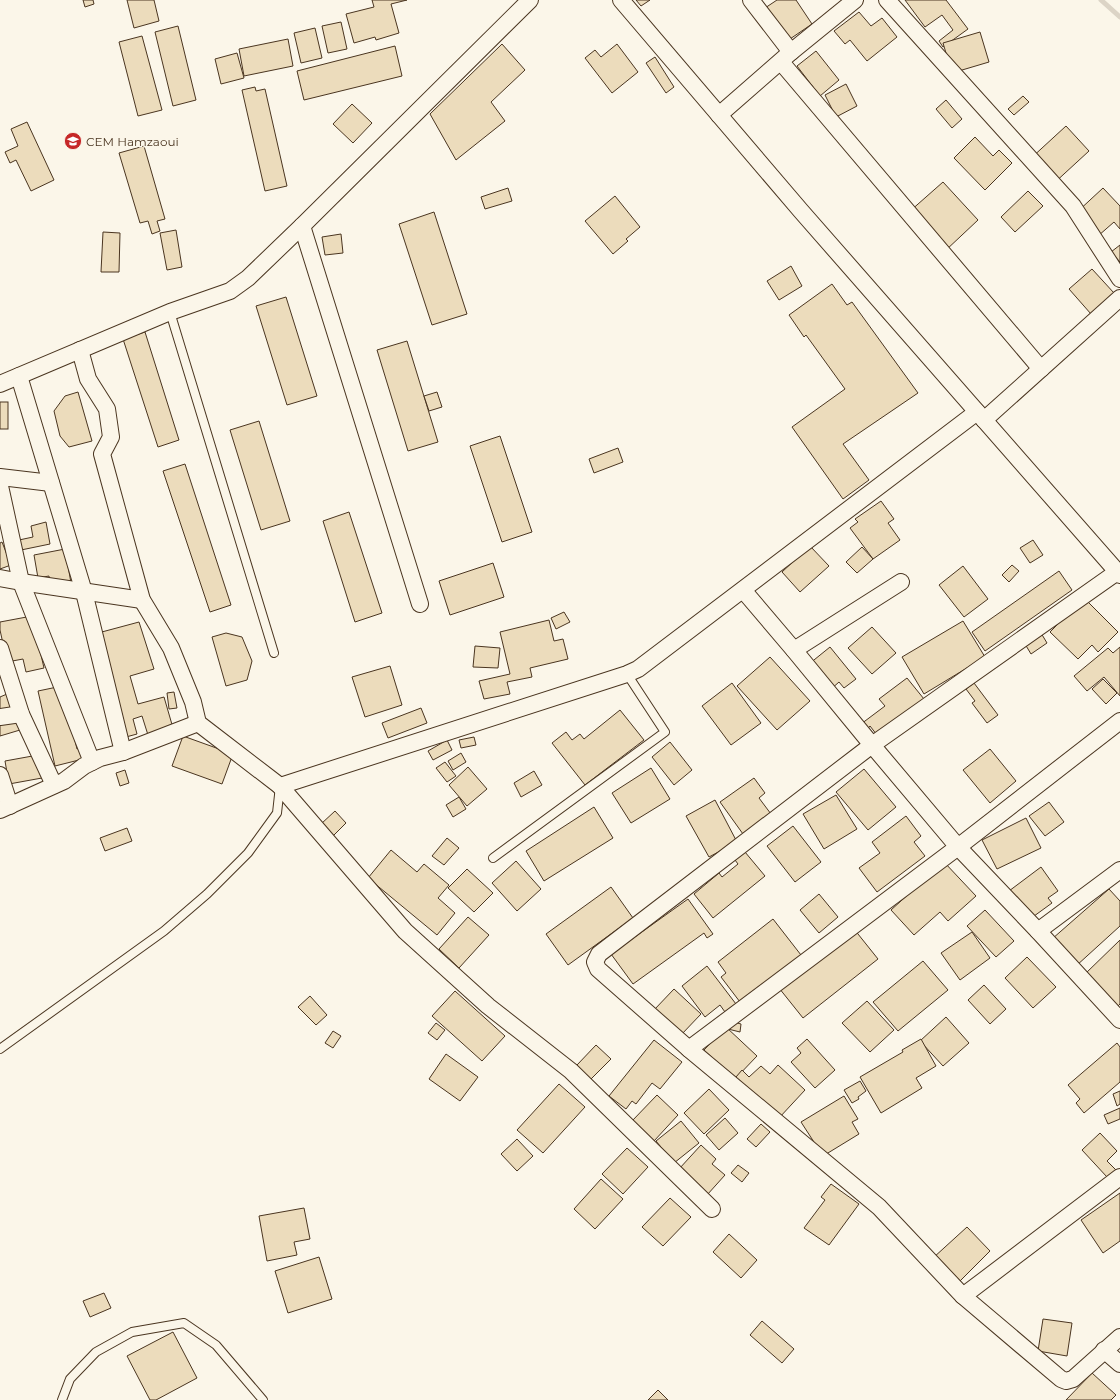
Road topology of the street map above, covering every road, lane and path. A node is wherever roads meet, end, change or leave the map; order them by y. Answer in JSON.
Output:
{"nodes":[{"id":1,"x":530,"y":0,"type":"edge"},
{"id":2,"x":621,"y":0,"type":"edge"},
{"id":3,"x":751,"y":0,"type":"edge"},
{"id":4,"x":855,"y":0,"type":"edge"},
{"id":5,"x":887,"y":0,"type":"edge"},
{"id":6,"x":786,"y":57,"type":"junction"},
{"id":7,"x":719,"y":115,"type":"junction"},
{"id":8,"x":302,"y":226,"type":"junction"},
{"id":9,"x":1120,"y":279,"type":"edge"},
{"id":10,"x":1120,"y":298,"type":"edge"},
{"id":11,"x":170,"y":312,"type":"junction"},
{"id":12,"x":80,"y":350,"type":"junction"},
{"id":13,"x":1041,"y":369,"type":"junction"},
{"id":14,"x":19,"y":376,"type":"junction"},
{"id":15,"x":0,"y":384,"type":"edge"},
{"id":16,"x":980,"y":416,"type":"junction"},
{"id":17,"x":0,"y":477,"type":"edge"},
{"id":18,"x":51,"y":483,"type":"junction"},
{"id":19,"x":0,"y":486,"type":"edge"},
{"id":20,"x":1119,"y":574,"type":"edge"},
{"id":21,"x":0,"y":578,"type":"edge"},
{"id":22,"x":21,"y":582,"type":"junction"},
{"id":23,"x":901,"y":582,"type":"dead end"},
{"id":24,"x":742,"y":590,"type":"junction"},
{"id":25,"x":84,"y":592,"type":"junction"},
{"id":26,"x":142,"y":600,"type":"junction"},
{"id":27,"x":420,"y":604,"type":"dead end"},
{"id":28,"x":0,"y":648,"type":"edge"},
{"id":29,"x":794,"y":650,"type":"junction"},
{"id":30,"x":274,"y":653,"type":"dead end"},
{"id":31,"x":627,"y":674,"type":"junction"},
{"id":32,"x":21,"y":714,"type":"junction"},
{"id":33,"x":0,"y":717,"type":"edge"},
{"id":34,"x":1120,"y":721,"type":"edge"},
{"id":35,"x":198,"y":723,"type":"junction"},
{"id":36,"x":872,"y":745,"type":"junction"},
{"id":37,"x":123,"y":752,"type":"junction"},
{"id":38,"x":92,"y":762,"type":"junction"},
{"id":39,"x":0,"y":775,"type":"edge"},
{"id":40,"x":54,"y":785,"type":"junction"},
{"id":41,"x":280,"y":786,"type":"junction"},
{"id":42,"x":5,"y":808,"type":"edge"},
{"id":43,"x":958,"y":847,"type":"junction"},
{"id":44,"x":493,"y":858,"type":"dead end"},
{"id":45,"x":1120,"y":870,"type":"edge"},
{"id":46,"x":1038,"y":931,"type":"junction"},
{"id":47,"x":1119,"y":1017,"type":"edge"},
{"id":48,"x":0,"y":1049,"type":"edge"},
{"id":49,"x":688,"y":1049,"type":"junction"},
{"id":50,"x":1120,"y":1177,"type":"edge"},
{"id":51,"x":712,"y":1209,"type":"dead end"},
{"id":52,"x":963,"y":1296,"type":"junction"},
{"id":53,"x":1120,"y":1337,"type":"edge"},
{"id":54,"x":1104,"y":1350,"type":"junction"},
{"id":55,"x":1120,"y":1364,"type":"edge"},
{"id":56,"x":62,"y":1400,"type":"edge"},
{"id":57,"x":263,"y":1400,"type":"edge"}],
"edges":[{"from":1,"to":8,"type":"street"},
{"from":2,"to":7,"type":"street"},
{"from":3,"to":6,"type":"street"},
{"from":4,"to":6,"type":"street"},
{"from":5,"to":9,"type":"street"},
{"from":6,"to":7,"type":"street"},
{"from":6,"to":13,"type":"street"},
{"from":7,"to":16,"type":"street"},
{"from":8,"to":11,"type":"street"},
{"from":8,"to":27,"type":"street"},
{"from":10,"to":13,"type":"street"},
{"from":11,"to":12,"type":"street"},
{"from":11,"to":30,"type":"lane"},
{"from":12,"to":14,"type":"street"},
{"from":12,"to":26,"type":"street"},
{"from":13,"to":16,"type":"street"},
{"from":14,"to":15,"type":"street"},
{"from":14,"to":18,"type":"street"},
{"from":16,"to":20,"type":"street"},
{"from":16,"to":24,"type":"street"},
{"from":17,"to":18,"type":"street"},
{"from":18,"to":25,"type":"street"},
{"from":19,"to":22,"type":"street"},
{"from":20,"to":36,"type":"street"},
{"from":21,"to":22,"type":"street"},
{"from":22,"to":25,"type":"street"},
{"from":22,"to":38,"type":"street"},
{"from":23,"to":29,"type":"street"},
{"from":24,"to":29,"type":"street"},
{"from":24,"to":31,"type":"street"},
{"from":25,"to":26,"type":"street"},
{"from":25,"to":37,"type":"street"},
{"from":26,"to":35,"type":"street"},
{"from":28,"to":32,"type":"street"},
{"from":29,"to":36,"type":"street"},
{"from":31,"to":41,"type":"street"},
{"from":31,"to":44,"type":"lane"},
{"from":32,"to":33,"type":"street"},
{"from":32,"to":40,"type":"street"},
{"from":34,"to":43,"type":"street"},
{"from":35,"to":37,"type":"street"},
{"from":35,"to":41,"type":"street"},
{"from":36,"to":43,"type":"street"},
{"from":36,"to":49,"type":"street"},
{"from":37,"to":38,"type":"street"},
{"from":38,"to":40,"type":"street"},
{"from":39,"to":42,"type":"street"},
{"from":40,"to":42,"type":"street"},
{"from":41,"to":48,"type":"lane"},
{"from":41,"to":51,"type":"street"},
{"from":43,"to":46,"type":"street"},
{"from":43,"to":49,"type":"street"},
{"from":45,"to":46,"type":"street"},
{"from":46,"to":47,"type":"street"},
{"from":49,"to":52,"type":"street"},
{"from":50,"to":52,"type":"street"},
{"from":52,"to":54,"type":"street"},
{"from":53,"to":54,"type":"street"},
{"from":54,"to":55,"type":"street"},
{"from":56,"to":57,"type":"lane"}]}
